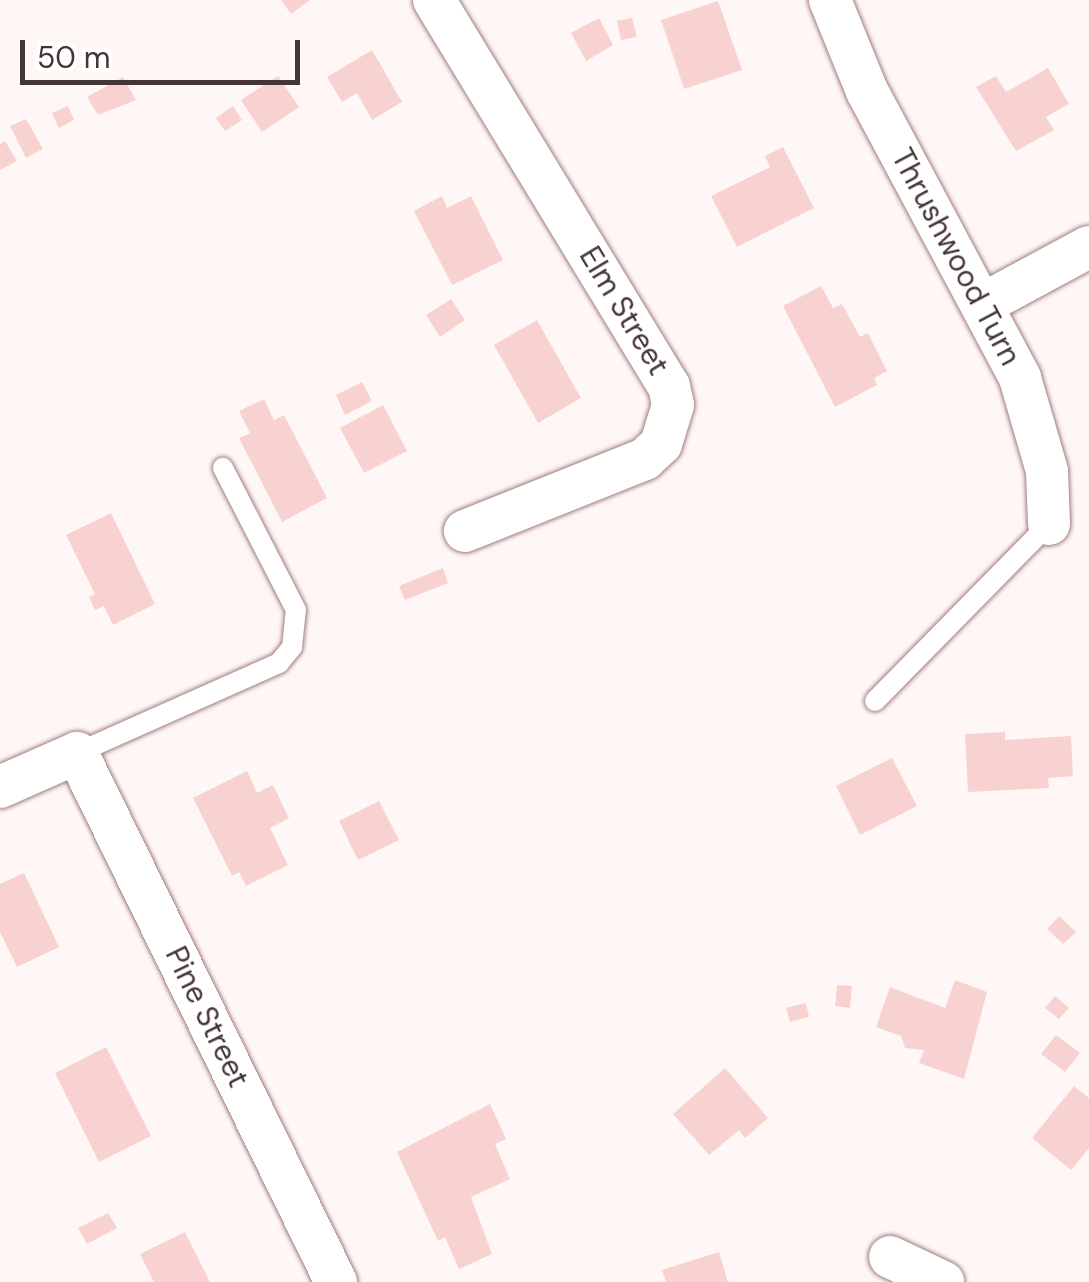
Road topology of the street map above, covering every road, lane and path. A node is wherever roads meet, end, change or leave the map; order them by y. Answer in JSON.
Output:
{"nodes":[{"id":1,"x":434,"y":0,"type":"edge"},
{"id":2,"x":830,"y":0,"type":"edge"},
{"id":3,"x":1089,"y":247,"type":"edge"},
{"id":4,"x":982,"y":304,"type":"junction"},
{"id":5,"x":224,"y":468,"type":"dead end"},
{"id":6,"x":1049,"y":524,"type":"joint"},
{"id":7,"x":465,"y":531,"type":"dead end"},
{"id":8,"x":875,"y":702,"type":"dead end"},
{"id":9,"x":78,"y":753,"type":"junction"},
{"id":10,"x":0,"y":787,"type":"edge"},
{"id":11,"x":890,"y":1257,"type":"dead end"},
{"id":12,"x":336,"y":1282,"type":"edge"},
{"id":13,"x":943,"y":1282,"type":"edge"}],
"edges":[{"from":1,"to":7,"type":"street","name":"Elm Street"},
{"from":2,"to":4,"type":"street","name":"Thrushwood Turn"},
{"from":3,"to":4,"type":"street"},
{"from":4,"to":6,"type":"street","name":"Thrushwood Turn"},
{"from":5,"to":9,"type":"lane"},
{"from":6,"to":8,"type":"lane"},
{"from":9,"to":10,"type":"street"},
{"from":9,"to":12,"type":"street","name":"Pine Street"},
{"from":11,"to":13,"type":"street"}]}
